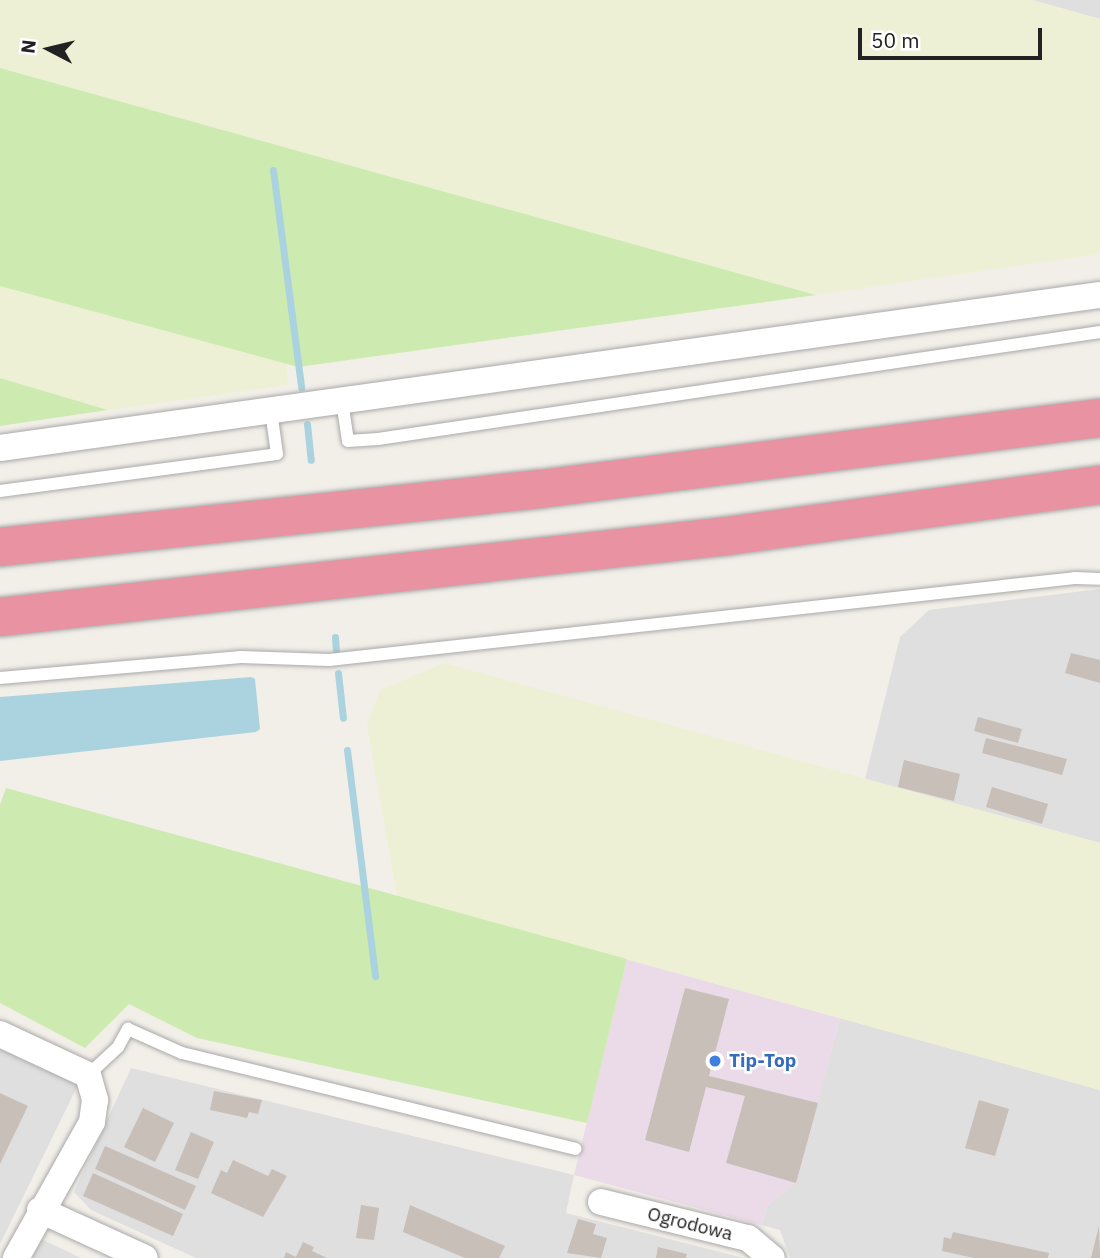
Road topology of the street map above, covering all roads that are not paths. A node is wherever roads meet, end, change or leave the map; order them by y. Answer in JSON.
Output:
{"nodes":[{"id":1,"x":1100,"y":295,"type":"edge"},
{"id":2,"x":1100,"y":332,"type":"edge"},
{"id":3,"x":342,"y":401,"type":"junction"},
{"id":4,"x":271,"y":411,"type":"junction"},
{"id":5,"x":1100,"y":418,"type":"edge"},
{"id":6,"x":0,"y":448,"type":"edge"},
{"id":7,"x":1100,"y":485,"type":"edge"},
{"id":8,"x":0,"y":491,"type":"edge"},
{"id":9,"x":0,"y":547,"type":"edge"},
{"id":10,"x":1100,"y":579,"type":"edge"},
{"id":11,"x":0,"y":617,"type":"edge"},
{"id":12,"x":0,"y":678,"type":"edge"},
{"id":13,"x":0,"y":1034,"type":"edge"},
{"id":14,"x":88,"y":1075,"type":"junction"},
{"id":15,"x":575,"y":1150,"type":"dead end"},
{"id":16,"x":601,"y":1202,"type":"dead end"},
{"id":17,"x":40,"y":1210,"type":"junction"},
{"id":18,"x":16,"y":1258,"type":"edge"},
{"id":19,"x":145,"y":1258,"type":"edge"},
{"id":20,"x":772,"y":1258,"type":"edge"}],
"edges":[{"from":1,"to":3,"type":"street"},
{"from":2,"to":3,"type":"lane"},
{"from":3,"to":4,"type":"street"},
{"from":4,"to":6,"type":"street"},
{"from":4,"to":8,"type":"lane"},
{"from":5,"to":9,"type":"highway"},
{"from":7,"to":11,"type":"highway"},
{"from":10,"to":12,"type":"lane"},
{"from":13,"to":14,"type":"street"},
{"from":14,"to":15,"type":"lane"},
{"from":14,"to":17,"type":"street"},
{"from":16,"to":20,"type":"street","name":"Ogrodowa"},
{"from":17,"to":18,"type":"street"},
{"from":17,"to":19,"type":"street"}]}
